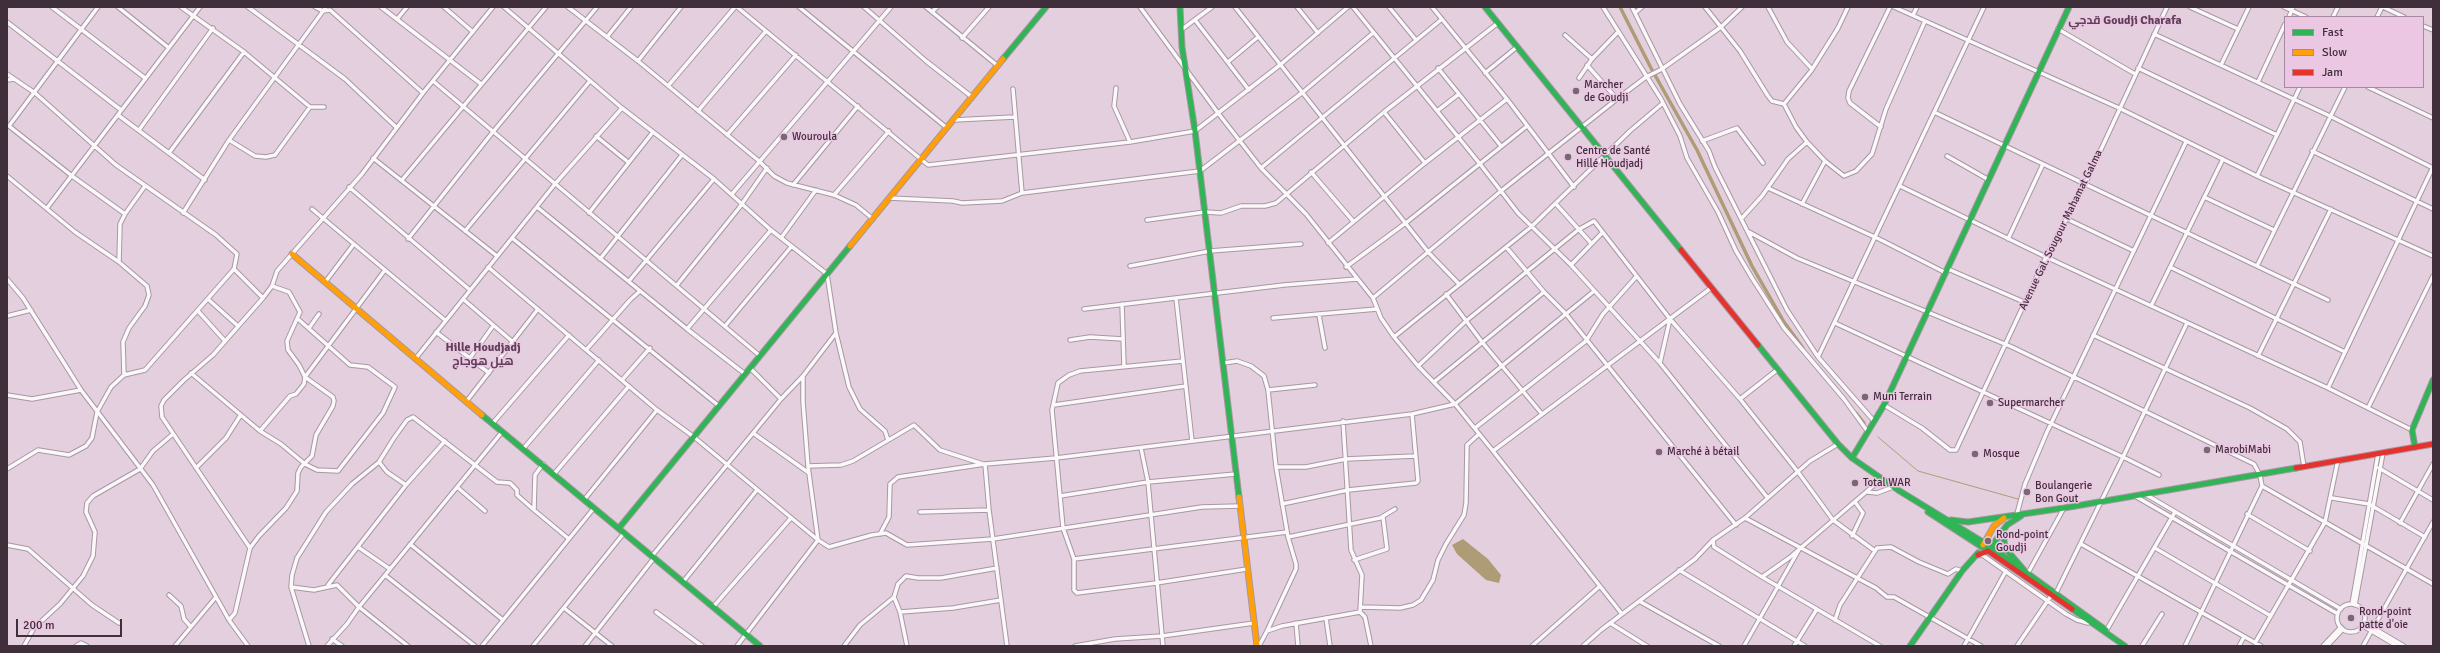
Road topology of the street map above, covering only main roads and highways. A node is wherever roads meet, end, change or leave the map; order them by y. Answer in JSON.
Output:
{"nodes":[{"id":1,"x":1046,"y":7,"type":"edge"},
{"id":2,"x":1180,"y":7,"type":"edge"},
{"id":3,"x":1485,"y":7,"type":"edge"},
{"id":4,"x":2069,"y":7,"type":"edge"},
{"id":5,"x":292,"y":254,"type":"road end"},
{"id":6,"x":2433,"y":380,"type":"edge"},
{"id":7,"x":2433,"y":444,"type":"edge"},
{"id":8,"x":2415,"y":447,"type":"junction"},
{"id":9,"x":1852,"y":458,"type":"junction"},
{"id":10,"x":1905,"y":495,"type":"junction"},
{"id":11,"x":2028,"y":513,"type":"junction"},
{"id":12,"x":1942,"y":516,"type":"junction"},
{"id":13,"x":2009,"y":516,"type":"junction"},
{"id":14,"x":618,"y":528,"type":"junction"},
{"id":15,"x":2003,"y":530,"type":"junction"},
{"id":16,"x":1983,"y":545,"type":"junction"},
{"id":17,"x":1990,"y":549,"type":"junction"},
{"id":18,"x":1979,"y":554,"type":"junction"},
{"id":19,"x":2026,"y":572,"type":"junction"},
{"id":20,"x":2116,"y":642,"type":"edge"},
{"id":21,"x":760,"y":646,"type":"edge"},
{"id":22,"x":1258,"y":646,"type":"edge"},
{"id":23,"x":1910,"y":646,"type":"edge"},
{"id":24,"x":2125,"y":646,"type":"edge"}],
"edges":[{"from":1,"to":14,"type":"main road"},
{"from":2,"to":22,"type":"main road"},
{"from":3,"to":9,"type":"main road"},
{"from":4,"to":9,"type":"main road"},
{"from":5,"to":14,"type":"main road"},
{"from":6,"to":8,"type":"main road"},
{"from":7,"to":8,"type":"main road"},
{"from":8,"to":11,"type":"main road"},
{"from":9,"to":10,"type":"main road"},
{"from":10,"to":12,"type":"main road"},
{"from":10,"to":16,"type":"main road"},
{"from":11,"to":13,"type":"main road"},
{"from":11,"to":15,"type":"main road"},
{"from":12,"to":13,"type":"main road"},
{"from":12,"to":16,"type":"main road"},
{"from":13,"to":16,"type":"main road"},
{"from":14,"to":21,"type":"main road"},
{"from":15,"to":17,"type":"main road"},
{"from":15,"to":19,"type":"main road"},
{"from":16,"to":17,"type":"main road"},
{"from":16,"to":18,"type":"main road"},
{"from":17,"to":18,"type":"main road"},
{"from":17,"to":19,"type":"main road"},
{"from":17,"to":20,"type":"main road"},
{"from":18,"to":23,"type":"main road"},
{"from":19,"to":20,"type":"main road"},
{"from":20,"to":24,"type":"main road"}]}
